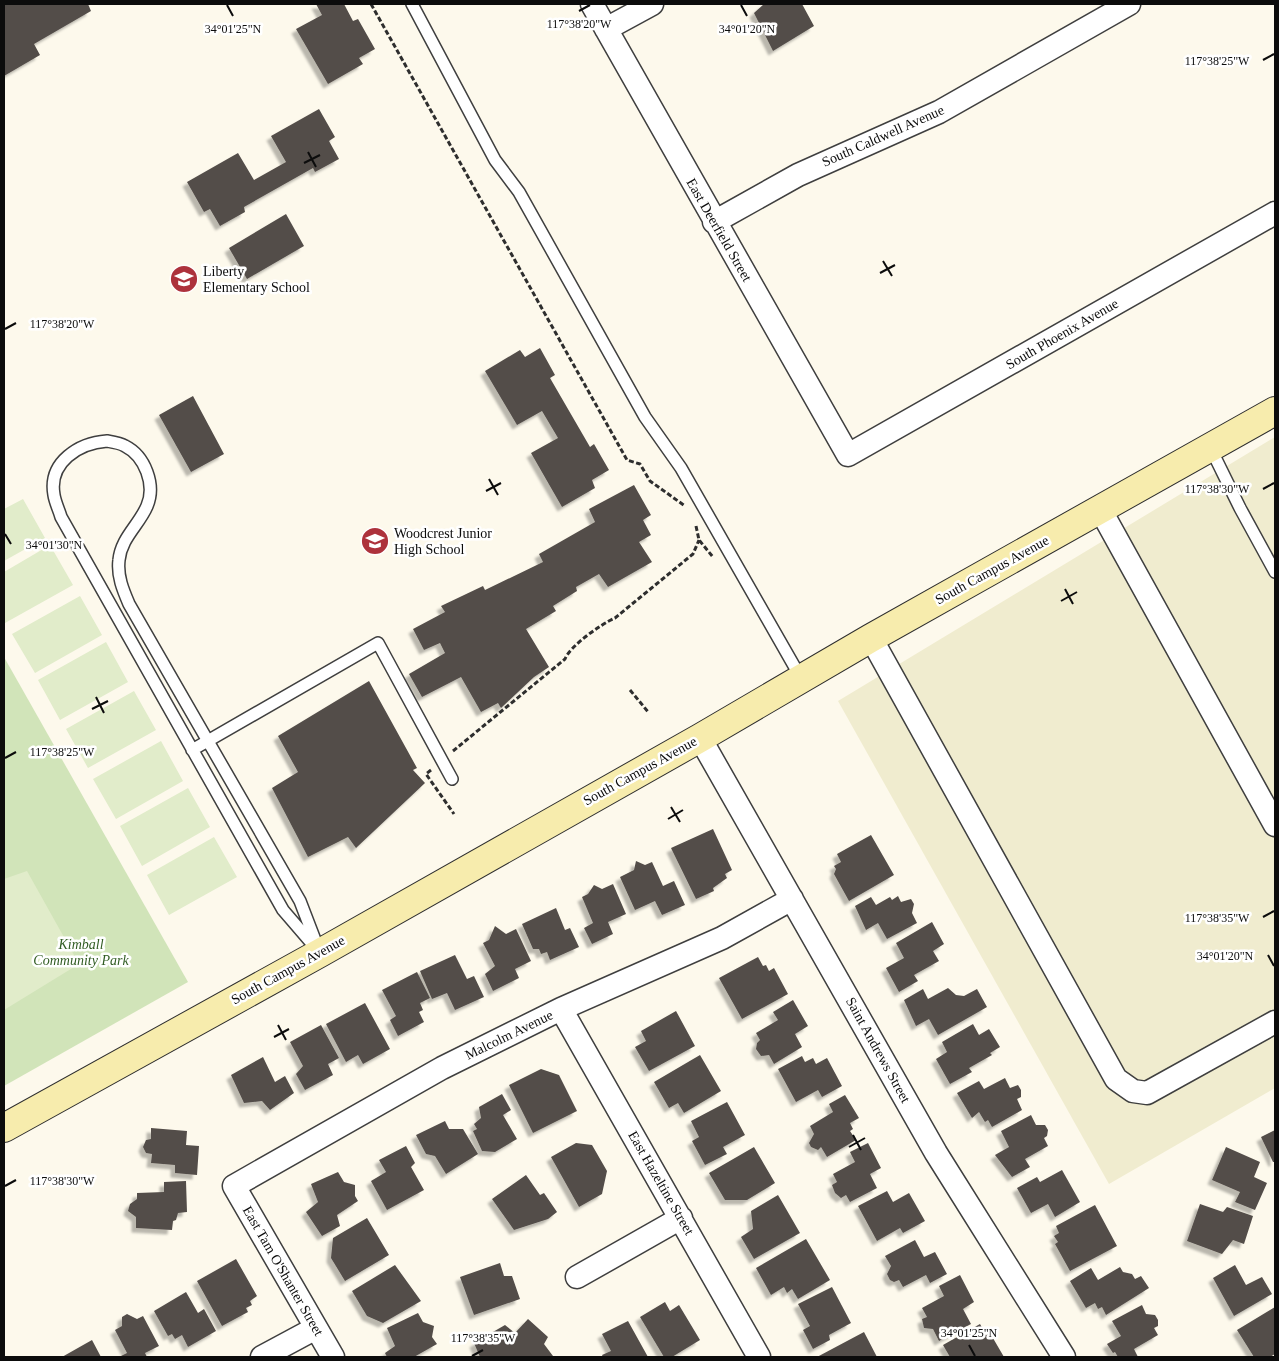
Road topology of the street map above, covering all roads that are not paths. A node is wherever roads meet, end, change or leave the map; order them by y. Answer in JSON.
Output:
{"nodes":[{"id":1,"x":412,"y":4,"type":"edge"},
{"id":2,"x":592,"y":4,"type":"edge"},
{"id":3,"x":652,"y":4,"type":"edge"},
{"id":4,"x":1129,"y":4,"type":"edge"},
{"id":5,"x":606,"y":29,"type":"junction"},
{"id":6,"x":1275,"y":213,"type":"edge"},
{"id":7,"x":714,"y":222,"type":"junction"},
{"id":8,"x":1275,"y":411,"type":"edge"},
{"id":9,"x":1210,"y":447,"type":"junction"},
{"id":10,"x":848,"y":455,"type":"joint"},
{"id":11,"x":1100,"y":509,"type":"junction"},
{"id":12,"x":1275,"y":572,"type":"edge"},
{"id":13,"x":871,"y":638,"type":"junction"},
{"id":14,"x":801,"y":678,"type":"junction"},
{"id":15,"x":700,"y":738,"type":"junction"},
{"id":16,"x":208,"y":741,"type":"junction"},
{"id":17,"x":192,"y":750,"type":"junction"},
{"id":18,"x":452,"y":779,"type":"dead end"},
{"id":19,"x":1275,"y":825,"type":"edge"},
{"id":20,"x":792,"y":899,"type":"junction"},
{"id":21,"x":320,"y":953,"type":"junction"},
{"id":22,"x":561,"y":1009,"type":"junction"},
{"id":23,"x":1275,"y":1022,"type":"edge"},
{"id":24,"x":4,"y":1128,"type":"edge"},
{"id":25,"x":234,"y":1186,"type":"joint"},
{"id":26,"x":681,"y":1218,"type":"junction"},
{"id":27,"x":577,"y":1278,"type":"dead end"},
{"id":28,"x":316,"y":1328,"type":"junction"},
{"id":29,"x":262,"y":1357,"type":"edge"},
{"id":30,"x":333,"y":1357,"type":"edge"},
{"id":31,"x":759,"y":1357,"type":"edge"},
{"id":32,"x":1064,"y":1357,"type":"edge"}],
"edges":[{"from":1,"to":14,"type":"lane"},
{"from":2,"to":5,"type":"street","name":"East Deerfield Street"},
{"from":3,"to":5,"type":"street"},
{"from":4,"to":7,"type":"street","name":"South Caldwell Avenue"},
{"from":5,"to":7,"type":"street","name":"East Deerfield Street"},
{"from":6,"to":10,"type":"street","name":"South Phoenix Avenue"},
{"from":7,"to":10,"type":"street","name":"East Deerfield Street"},
{"from":8,"to":9,"type":"street","name":"South Campus Avenue"},
{"from":9,"to":11,"type":"street","name":"South Campus Avenue"},
{"from":9,"to":12,"type":"lane"},
{"from":11,"to":13,"type":"street","name":"South Campus Avenue"},
{"from":11,"to":19,"type":"street"},
{"from":13,"to":14,"type":"street","name":"South Campus Avenue"},
{"from":13,"to":23,"type":"street"},
{"from":14,"to":15,"type":"street","name":"South Campus Avenue"},
{"from":15,"to":20,"type":"street","name":"Saint Andrews Street"},
{"from":15,"to":21,"type":"street","name":"South Campus Avenue"},
{"from":16,"to":17,"type":"lane"},
{"from":16,"to":17,"type":"lane"},
{"from":16,"to":18,"type":"lane"},
{"from":16,"to":21,"type":"lane"},
{"from":17,"to":21,"type":"lane"},
{"from":20,"to":22,"type":"street","name":"Malcolm Avenue"},
{"from":20,"to":32,"type":"street","name":"Saint Andrews Street"},
{"from":21,"to":24,"type":"street","name":"South Campus Avenue"},
{"from":22,"to":25,"type":"street","name":"Malcolm Avenue"},
{"from":22,"to":26,"type":"street","name":"East Hazeltine Street"},
{"from":25,"to":28,"type":"street","name":"East Tam O'Shanter Street"},
{"from":26,"to":27,"type":"street"},
{"from":26,"to":31,"type":"street","name":"East Hazeltine Street"},
{"from":28,"to":29,"type":"street"},
{"from":28,"to":30,"type":"street","name":"East Tam O'Shanter Street"}]}
